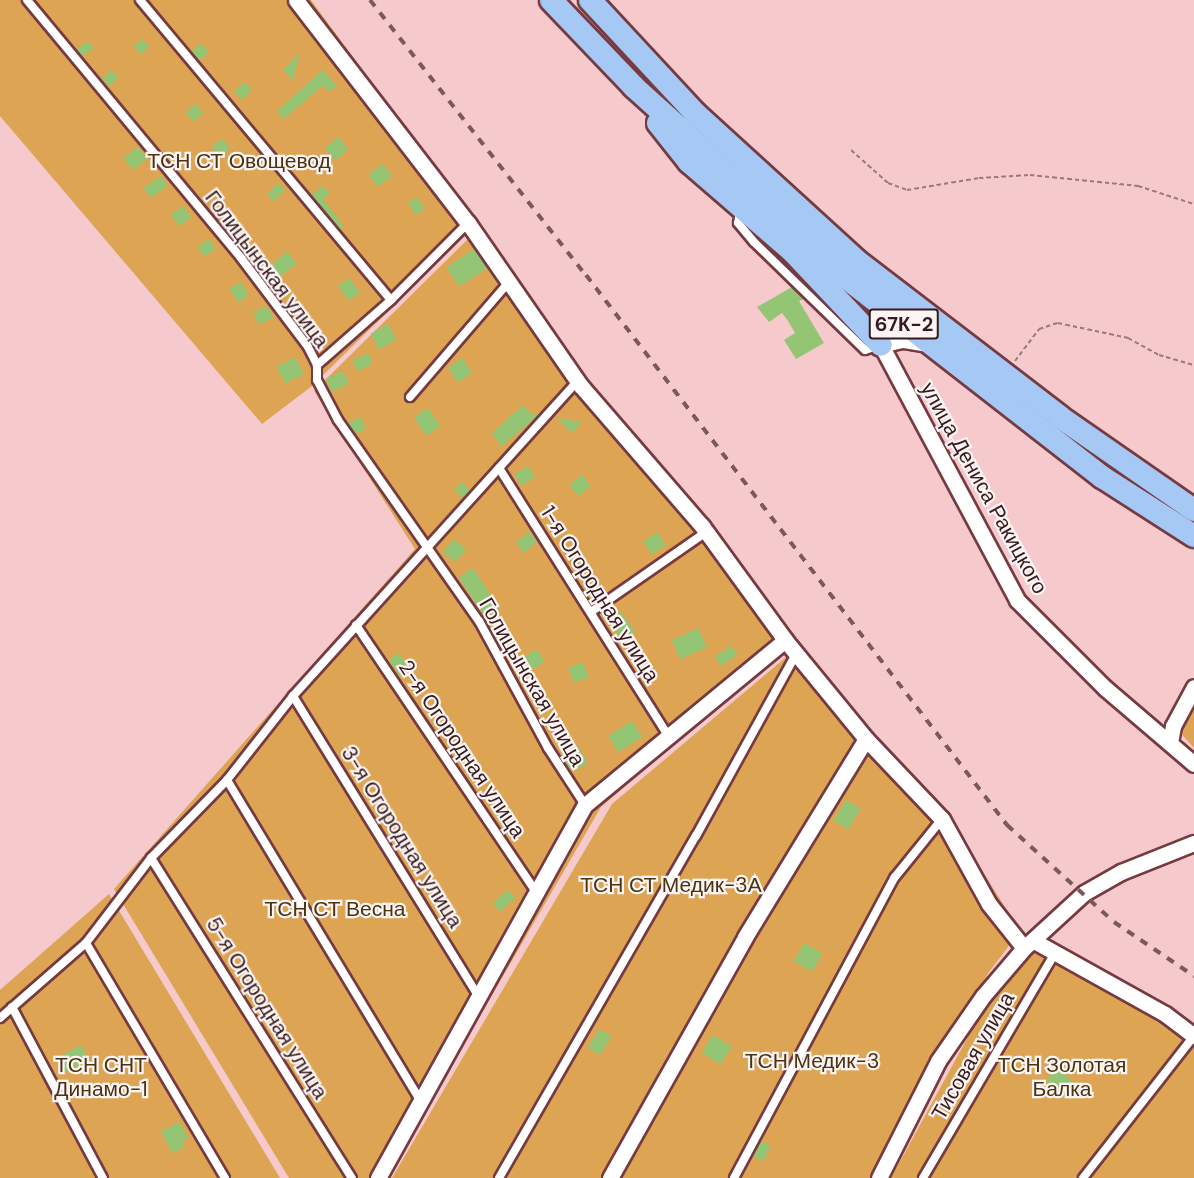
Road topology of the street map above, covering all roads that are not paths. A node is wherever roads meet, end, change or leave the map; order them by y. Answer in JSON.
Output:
{"nodes":[{"id":1,"x":27,"y":0,"type":"edge"},
{"id":2,"x":140,"y":0,"type":"edge"},
{"id":3,"x":296,"y":0,"type":"edge"},
{"id":4,"x":551,"y":0,"type":"edge"},
{"id":5,"x":590,"y":0,"type":"edge"},
{"id":6,"x":634,"y":87,"type":"junction"},
{"id":7,"x":468,"y":223,"type":"junction"},
{"id":8,"x":509,"y":282,"type":"junction"},
{"id":9,"x":391,"y":300,"type":"junction"},
{"id":10,"x":881,"y":345,"type":"junction"},
{"id":11,"x":931,"y":345,"type":"junction"},
{"id":12,"x":316,"y":365,"type":"junction"},
{"id":13,"x":578,"y":381,"type":"junction"},
{"id":14,"x":410,"y":397,"type":"dead end"},
{"id":15,"x":499,"y":468,"type":"junction"},
{"id":16,"x":1194,"y":510,"type":"edge"},
{"id":17,"x":706,"y":532,"type":"junction"},
{"id":18,"x":1194,"y":536,"type":"edge"},
{"id":19,"x":427,"y":548,"type":"junction"},
{"id":20,"x":591,"y":612,"type":"junction"},
{"id":21,"x":356,"y":625,"type":"junction"},
{"id":22,"x":785,"y":640,"type":"junction"},
{"id":23,"x":796,"y":654,"type":"junction"},
{"id":24,"x":1194,"y":687,"type":"edge"},
{"id":25,"x":293,"y":696,"type":"junction"},
{"id":26,"x":670,"y":738,"type":"junction"},
{"id":27,"x":866,"y":739,"type":"junction"},
{"id":28,"x":1170,"y":743,"type":"junction"},
{"id":29,"x":1194,"y":765,"type":"edge"},
{"id":30,"x":227,"y":780,"type":"junction"},
{"id":31,"x":585,"y":805,"type":"junction"},
{"id":32,"x":942,"y":819,"type":"junction"},
{"id":33,"x":1194,"y":843,"type":"edge"},
{"id":34,"x":151,"y":858,"type":"junction"},
{"id":35,"x":537,"y":894,"type":"junction"},
{"id":36,"x":86,"y":943,"type":"junction"},
{"id":37,"x":1029,"y":945,"type":"junction"},
{"id":38,"x":1055,"y":953,"type":"junction"},
{"id":39,"x":479,"y":997,"type":"junction"},
{"id":40,"x":12,"y":1007,"type":"junction"},
{"id":41,"x":0,"y":1018,"type":"edge"},
{"id":42,"x":1194,"y":1036,"type":"edge"},
{"id":43,"x":421,"y":1101,"type":"junction"},
{"id":44,"x":103,"y":1178,"type":"edge"},
{"id":45,"x":225,"y":1178,"type":"edge"},
{"id":46,"x":352,"y":1178,"type":"edge"},
{"id":47,"x":378,"y":1178,"type":"edge"},
{"id":48,"x":499,"y":1178,"type":"edge"},
{"id":49,"x":610,"y":1178,"type":"edge"},
{"id":50,"x":734,"y":1178,"type":"edge"},
{"id":51,"x":879,"y":1178,"type":"edge"},
{"id":52,"x":923,"y":1178,"type":"edge"},
{"id":53,"x":1083,"y":1178,"type":"edge"}],
"edges":[{"from":1,"to":12,"type":"lane","name":"Голицынская улица"},
{"from":2,"to":9,"type":"lane"},
{"from":3,"to":7,"type":"street"},
{"from":4,"to":6,"type":"main road","number":"67К-2"},
{"from":5,"to":16,"type":"main road","number":"67К-2"},
{"from":6,"to":10,"type":"main road"},
{"from":6,"to":11,"type":"main road","number":"67К-2"},
{"from":7,"to":8,"type":"street"},
{"from":7,"to":9,"type":"lane"},
{"from":8,"to":13,"type":"street"},
{"from":8,"to":14,"type":"lane"},
{"from":9,"to":12,"type":"lane"},
{"from":10,"to":11,"type":"street"},
{"from":10,"to":28,"type":"street","name":"улица Дениса Ракицкого"},
{"from":11,"to":18,"type":"main road","number":"67К-2"},
{"from":12,"to":19,"type":"lane","name":"Голицынская улица"},
{"from":13,"to":15,"type":"lane"},
{"from":13,"to":17,"type":"street"},
{"from":15,"to":19,"type":"lane"},
{"from":15,"to":20,"type":"lane","name":"1-я Огородная улица"},
{"from":17,"to":20,"type":"lane"},
{"from":17,"to":22,"type":"street"},
{"from":19,"to":21,"type":"lane"},
{"from":19,"to":31,"type":"lane","name":"Голицынская улица"},
{"from":20,"to":26,"type":"lane","name":"1-я Огородная улица"},
{"from":21,"to":25,"type":"lane"},
{"from":21,"to":35,"type":"lane","name":"2-я Огородная улица"},
{"from":22,"to":23,"type":"street"},
{"from":22,"to":26,"type":"street"},
{"from":23,"to":27,"type":"street"},
{"from":23,"to":48,"type":"lane"},
{"from":24,"to":28,"type":"street"},
{"from":25,"to":30,"type":"lane"},
{"from":25,"to":39,"type":"lane","name":"3-я Огородная улица"},
{"from":26,"to":31,"type":"street"},
{"from":27,"to":32,"type":"street"},
{"from":27,"to":49,"type":"street"},
{"from":28,"to":29,"type":"street","name":"улица Дениса Ракицкого"},
{"from":30,"to":34,"type":"lane"},
{"from":30,"to":43,"type":"lane"},
{"from":31,"to":35,"type":"street"},
{"from":32,"to":37,"type":"street"},
{"from":32,"to":50,"type":"lane"},
{"from":33,"to":37,"type":"street"},
{"from":34,"to":36,"type":"lane"},
{"from":34,"to":46,"type":"lane","name":"5-я Огородная улица"},
{"from":35,"to":39,"type":"street"},
{"from":36,"to":40,"type":"lane"},
{"from":36,"to":45,"type":"lane"},
{"from":37,"to":38,"type":"street"},
{"from":37,"to":51,"type":"street"},
{"from":38,"to":42,"type":"street"},
{"from":38,"to":52,"type":"lane","name":"Тисовая улица"},
{"from":39,"to":43,"type":"street"},
{"from":40,"to":41,"type":"lane"},
{"from":40,"to":44,"type":"lane"},
{"from":42,"to":53,"type":"lane"},
{"from":43,"to":47,"type":"street"}]}
